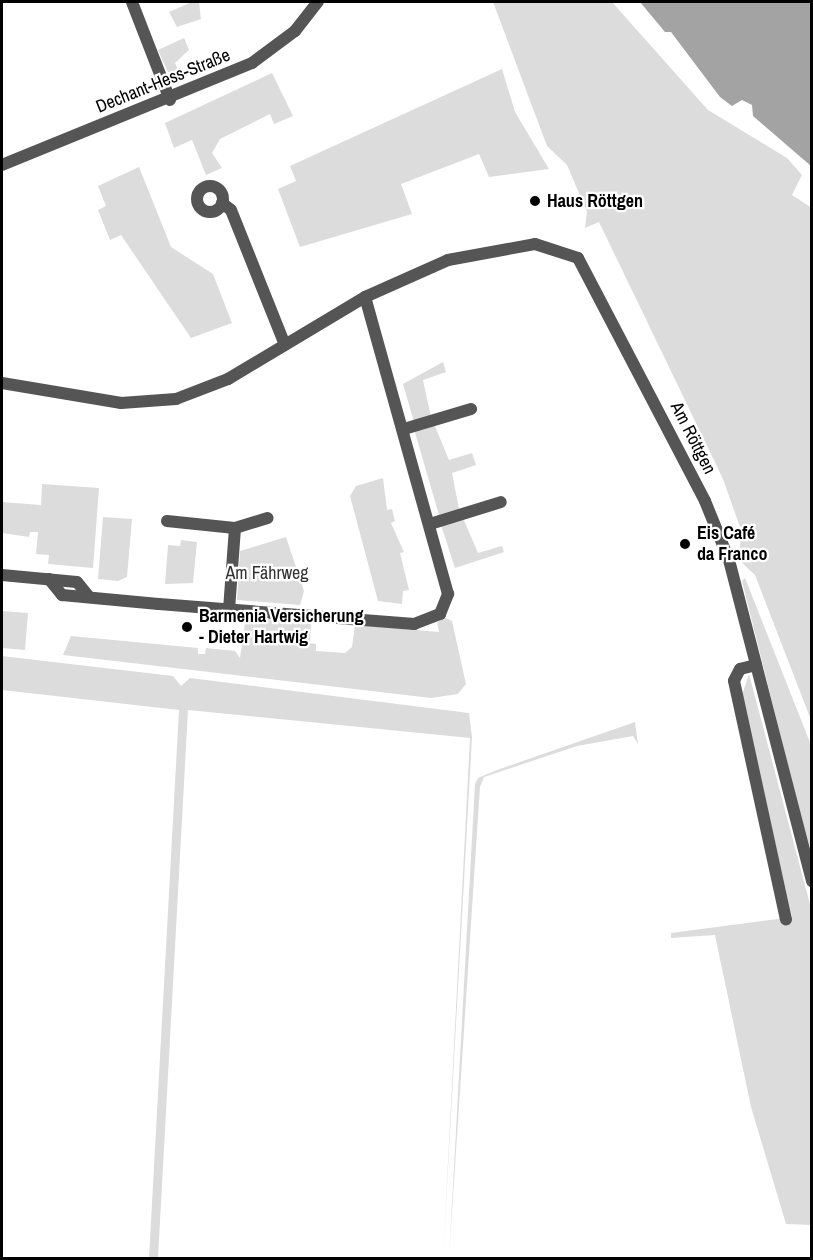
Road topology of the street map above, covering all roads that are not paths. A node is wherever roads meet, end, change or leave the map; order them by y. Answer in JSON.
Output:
{"nodes":[{"id":1,"x":132,"y":2,"type":"edge"},
{"id":2,"x":318,"y":2,"type":"edge"},
{"id":3,"x":170,"y":100,"type":"junction"},
{"id":4,"x":2,"y":165,"type":"edge"},
{"id":5,"x":222,"y":203,"type":"dead end"},
{"id":6,"x":365,"y":297,"type":"junction"},
{"id":7,"x":285,"y":345,"type":"junction"},
{"id":8,"x":2,"y":383,"type":"edge"},
{"id":9,"x":471,"y":409,"type":"dead end"},
{"id":10,"x":404,"y":429,"type":"junction"},
{"id":11,"x":501,"y":502,"type":"dead end"},
{"id":12,"x":267,"y":518,"type":"dead end"},
{"id":13,"x":166,"y":521,"type":"dead end"},
{"id":14,"x":430,"y":524,"type":"junction"},
{"id":15,"x":235,"y":528,"type":"junction"},
{"id":16,"x":2,"y":575,"type":"edge"},
{"id":17,"x":229,"y":610,"type":"junction"},
{"id":18,"x":756,"y":665,"type":"junction"},
{"id":19,"x":812,"y":881,"type":"edge"},
{"id":20,"x":786,"y":919,"type":"dead end"}],
"edges":[{"from":1,"to":3,"type":"street"},
{"from":2,"to":3,"type":"street","name":"Dechant-Hess-Straße"},
{"from":3,"to":4,"type":"street","name":"Dechant-Hess-Straße"},
{"from":5,"to":7,"type":"street"},
{"from":6,"to":7,"type":"street"},
{"from":6,"to":10,"type":"street"},
{"from":6,"to":18,"type":"street","name":"Am Röttgen"},
{"from":7,"to":8,"type":"street"},
{"from":9,"to":10,"type":"street"},
{"from":10,"to":14,"type":"street"},
{"from":11,"to":14,"type":"street"},
{"from":12,"to":15,"type":"street"},
{"from":13,"to":15,"type":"street"},
{"from":14,"to":17,"type":"street"},
{"from":15,"to":17,"type":"street"},
{"from":16,"to":17,"type":"street"},
{"from":18,"to":19,"type":"street","name":"Am Röttgen"},
{"from":18,"to":20,"type":"street"}]}
